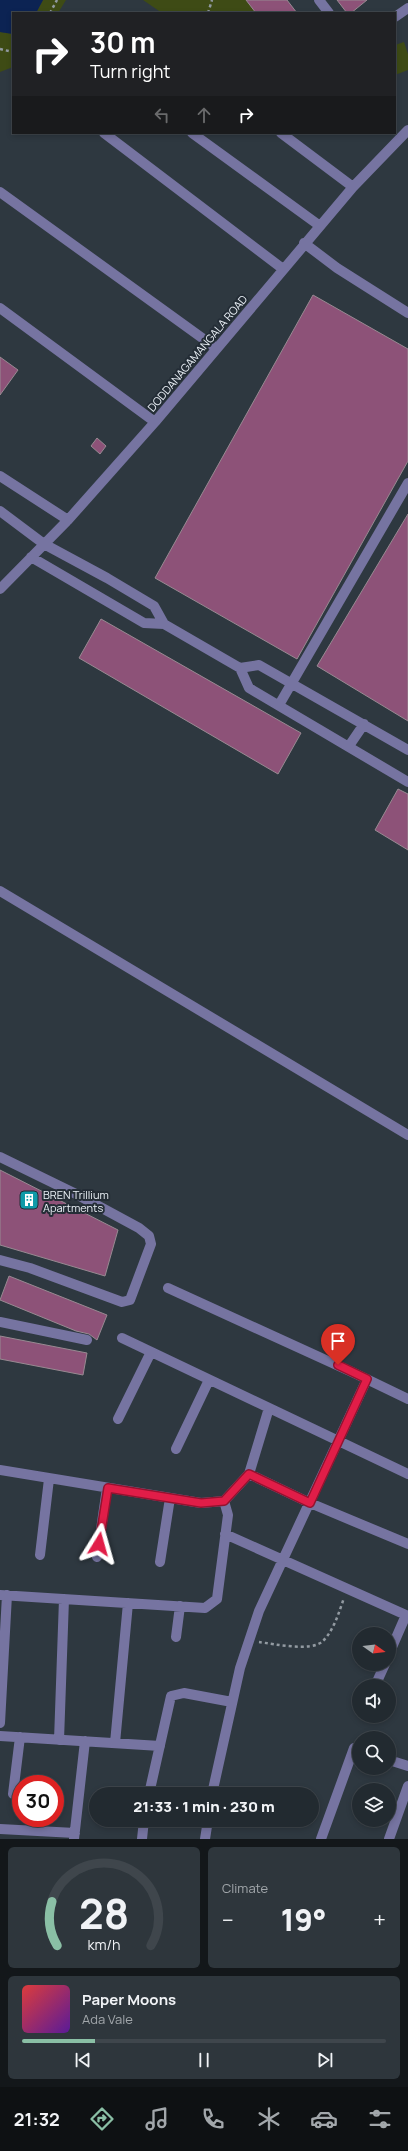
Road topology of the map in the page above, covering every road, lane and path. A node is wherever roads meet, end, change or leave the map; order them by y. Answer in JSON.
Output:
{"nodes":[{"id":1,"x":57,"y":0,"type":"edge"},
{"id":2,"x":212,"y":0,"type":"edge"},
{"id":3,"x":319,"y":0,"type":"edge"},
{"id":4,"x":408,"y":8,"type":"edge"},
{"id":5,"x":51,"y":12,"type":"edge"},
{"id":6,"x":208,"y":12,"type":"edge"},
{"id":7,"x":328,"y":12,"type":"edge"},
{"id":8,"x":396,"y":17,"type":"edge"},
{"id":9,"x":0,"y":49,"type":"edge"},
{"id":10,"x":12,"y":52,"type":"edge"},
{"id":11,"x":408,"y":130,"type":"edge"},
{"id":12,"x":105,"y":134,"type":"edge"},
{"id":13,"x":193,"y":134,"type":"edge"},
{"id":14,"x":282,"y":134,"type":"edge"},
{"id":15,"x":353,"y":187,"type":"junction"},
{"id":16,"x":0,"y":192,"type":"edge"},
{"id":17,"x":320,"y":226,"type":"junction"},
{"id":18,"x":304,"y":243,"type":"junction"},
{"id":19,"x":283,"y":269,"type":"junction"},
{"id":20,"x":0,"y":308,"type":"edge"},
{"id":21,"x":408,"y":313,"type":"edge"},
{"id":22,"x":216,"y":348,"type":"junction"},
{"id":23,"x":155,"y":422,"type":"junction"},
{"id":24,"x":0,"y":476,"type":"edge"},
{"id":25,"x":408,"y":483,"type":"edge"},
{"id":26,"x":0,"y":511,"type":"edge"},
{"id":27,"x":68,"y":520,"type":"junction"},
{"id":28,"x":44,"y":544,"type":"junction"},
{"id":29,"x":31,"y":558,"type":"junction"},
{"id":30,"x":0,"y":589,"type":"edge"},
{"id":31,"x":164,"y":624,"type":"junction"},
{"id":32,"x":240,"y":668,"type":"junction"},
{"id":33,"x":293,"y":683,"type":"junction"},
{"id":34,"x":279,"y":705,"type":"junction"},
{"id":35,"x":364,"y":724,"type":"junction"},
{"id":36,"x":349,"y":746,"type":"junction"},
{"id":37,"x":408,"y":750,"type":"edge"},
{"id":38,"x":408,"y":782,"type":"edge"},
{"id":39,"x":0,"y":891,"type":"edge"},
{"id":40,"x":408,"y":1135,"type":"edge"},
{"id":41,"x":0,"y":1157,"type":"edge"},
{"id":42,"x":0,"y":1260,"type":"edge"},
{"id":43,"x":168,"y":1288,"type":"dead end"},
{"id":44,"x":0,"y":1322,"type":"edge"},
{"id":45,"x":122,"y":1338,"type":"dead end"},
{"id":46,"x":87,"y":1340,"type":"dead end"},
{"id":47,"x":151,"y":1352,"type":"junction"},
{"id":48,"x":367,"y":1379,"type":"junction"},
{"id":49,"x":209,"y":1380,"type":"junction"},
{"id":50,"x":408,"y":1399,"type":"edge"},
{"id":51,"x":269,"y":1408,"type":"junction"},
{"id":52,"x":118,"y":1419,"type":"dead end"},
{"id":53,"x":339,"y":1441,"type":"junction"},
{"id":54,"x":176,"y":1449,"type":"dead end"},
{"id":55,"x":0,"y":1470,"type":"edge"},
{"id":56,"x":249,"y":1474,"type":"junction"},
{"id":57,"x":408,"y":1474,"type":"edge"},
{"id":58,"x":49,"y":1478,"type":"junction"},
{"id":59,"x":108,"y":1488,"type":"junction"},
{"id":60,"x":170,"y":1498,"type":"junction"},
{"id":61,"x":224,"y":1501,"type":"junction"},
{"id":62,"x":310,"y":1503,"type":"junction"},
{"id":63,"x":225,"y":1534,"type":"junction"},
{"id":64,"x":408,"y":1544,"type":"edge"},
{"id":65,"x":40,"y":1555,"type":"dead end"},
{"id":66,"x":97,"y":1557,"type":"dead end"},
{"id":67,"x":283,"y":1560,"type":"junction"},
{"id":68,"x":160,"y":1562,"type":"dead end"},
{"id":69,"x":348,"y":1589,"type":"junction"},
{"id":70,"x":4,"y":1595,"type":"edge"},
{"id":71,"x":64,"y":1599,"type":"junction"},
{"id":72,"x":128,"y":1603,"type":"junction"},
{"id":73,"x":180,"y":1606,"type":"junction"},
{"id":74,"x":407,"y":1615,"type":"edge"},
{"id":75,"x":176,"y":1637,"type":"dead end"},
{"id":76,"x":396,"y":1639,"type":"edge"},
{"id":77,"x":249,"y":1641,"type":"junction"},
{"id":78,"x":232,"y":1702,"type":"junction"},
{"id":79,"x":0,"y":1723,"type":"edge"},
{"id":80,"x":0,"y":1736,"type":"edge"},
{"id":81,"x":20,"y":1737,"type":"junction"},
{"id":82,"x":59,"y":1740,"type":"junction"},
{"id":83,"x":84,"y":1741,"type":"junction"},
{"id":84,"x":115,"y":1743,"type":"junction"},
{"id":85,"x":160,"y":1746,"type":"junction"},
{"id":86,"x":352,"y":1754,"type":"edge"},
{"id":87,"x":396,"y":1762,"type":"edge"},
{"id":88,"x":408,"y":1766,"type":"edge"},
{"id":89,"x":15,"y":1775,"type":"edge"},
{"id":90,"x":408,"y":1786,"type":"edge"},
{"id":91,"x":151,"y":1787,"type":"edge"},
{"id":92,"x":214,"y":1787,"type":"edge"},
{"id":93,"x":143,"y":1827,"type":"edge"},
{"id":94,"x":207,"y":1827,"type":"edge"},
{"id":95,"x":0,"y":1829,"type":"edge"},
{"id":96,"x":75,"y":1836,"type":"edge"},
{"id":97,"x":142,"y":1839,"type":"edge"},
{"id":98,"x":205,"y":1839,"type":"edge"},
{"id":99,"x":321,"y":1839,"type":"edge"},
{"id":100,"x":389,"y":1839,"type":"edge"}],
"edges":[{"from":1,"to":5,"type":"path"},
{"from":2,"to":6,"type":"path"},
{"from":3,"to":7,"type":"street"},
{"from":4,"to":8,"type":"street"},
{"from":9,"to":10,"type":"path"},
{"from":11,"to":15,"type":"street","name":"DODDANAGAMANGALA ROAD"},
{"from":12,"to":19,"type":"street"},
{"from":13,"to":17,"type":"street"},
{"from":14,"to":15,"type":"street"},
{"from":15,"to":17,"type":"street","name":"DODDANAGAMANGALA ROAD"},
{"from":16,"to":22,"type":"street"},
{"from":17,"to":18,"type":"street","name":"DODDANAGAMANGALA ROAD"},
{"from":18,"to":19,"type":"street","name":"DODDANAGAMANGALA ROAD"},
{"from":18,"to":21,"type":"street"},
{"from":19,"to":22,"type":"street","name":"DODDANAGAMANGALA ROAD"},
{"from":20,"to":23,"type":"street"},
{"from":22,"to":23,"type":"street","name":"DODDANAGAMANGALA ROAD"},
{"from":23,"to":27,"type":"street","name":"DODDANAGAMANGALA ROAD"},
{"from":24,"to":27,"type":"street"},
{"from":25,"to":33,"type":"street"},
{"from":26,"to":28,"type":"street"},
{"from":27,"to":28,"type":"street","name":"DODDANAGAMANGALA ROAD"},
{"from":28,"to":29,"type":"street","name":"DODDANAGAMANGALA ROAD"},
{"from":28,"to":31,"type":"street"},
{"from":29,"to":30,"type":"street","name":"DODDANAGAMANGALA ROAD"},
{"from":29,"to":31,"type":"street"},
{"from":31,"to":32,"type":"street"},
{"from":32,"to":33,"type":"street"},
{"from":32,"to":34,"type":"street"},
{"from":33,"to":34,"type":"street"},
{"from":33,"to":35,"type":"street"},
{"from":34,"to":36,"type":"street"},
{"from":35,"to":36,"type":"street"},
{"from":35,"to":37,"type":"street"},
{"from":36,"to":38,"type":"street"},
{"from":39,"to":40,"type":"street"},
{"from":41,"to":42,"type":"street"},
{"from":43,"to":48,"type":"street"},
{"from":44,"to":46,"type":"street"},
{"from":45,"to":47,"type":"street"},
{"from":47,"to":49,"type":"street"},
{"from":47,"to":52,"type":"street"},
{"from":48,"to":50,"type":"street"},
{"from":48,"to":53,"type":"street"},
{"from":49,"to":51,"type":"street"},
{"from":49,"to":54,"type":"street"},
{"from":51,"to":53,"type":"street"},
{"from":51,"to":56,"type":"street"},
{"from":53,"to":57,"type":"street"},
{"from":53,"to":62,"type":"street"},
{"from":55,"to":58,"type":"street"},
{"from":56,"to":61,"type":"street"},
{"from":56,"to":62,"type":"street"},
{"from":58,"to":59,"type":"street"},
{"from":58,"to":65,"type":"street"},
{"from":59,"to":60,"type":"street"},
{"from":59,"to":66,"type":"street"},
{"from":60,"to":61,"type":"street"},
{"from":60,"to":68,"type":"street"},
{"from":61,"to":63,"type":"street"},
{"from":62,"to":64,"type":"street"},
{"from":62,"to":67,"type":"street"},
{"from":63,"to":67,"type":"street"},
{"from":63,"to":73,"type":"street"},
{"from":67,"to":69,"type":"street"},
{"from":67,"to":77,"type":"street"},
{"from":69,"to":74,"type":"street"},
{"from":69,"to":77,"type":"path"},
{"from":70,"to":71,"type":"street"},
{"from":70,"to":79,"type":"street"},
{"from":71,"to":72,"type":"street"},
{"from":71,"to":82,"type":"street"},
{"from":72,"to":73,"type":"street"},
{"from":72,"to":84,"type":"street"},
{"from":73,"to":75,"type":"street"},
{"from":74,"to":76,"type":"street"},
{"from":77,"to":78,"type":"street"},
{"from":78,"to":85,"type":"street"},
{"from":78,"to":92,"type":"street"},
{"from":80,"to":81,"type":"street"},
{"from":81,"to":82,"type":"street"},
{"from":81,"to":89,"type":"street"},
{"from":82,"to":83,"type":"street"},
{"from":83,"to":84,"type":"street"},
{"from":83,"to":96,"type":"street"},
{"from":84,"to":85,"type":"street"},
{"from":85,"to":91,"type":"street"},
{"from":86,"to":99,"type":"street"},
{"from":87,"to":88,"type":"street"},
{"from":90,"to":100,"type":"street"},
{"from":93,"to":97,"type":"street"},
{"from":94,"to":98,"type":"street"},
{"from":95,"to":96,"type":"street"}]}
